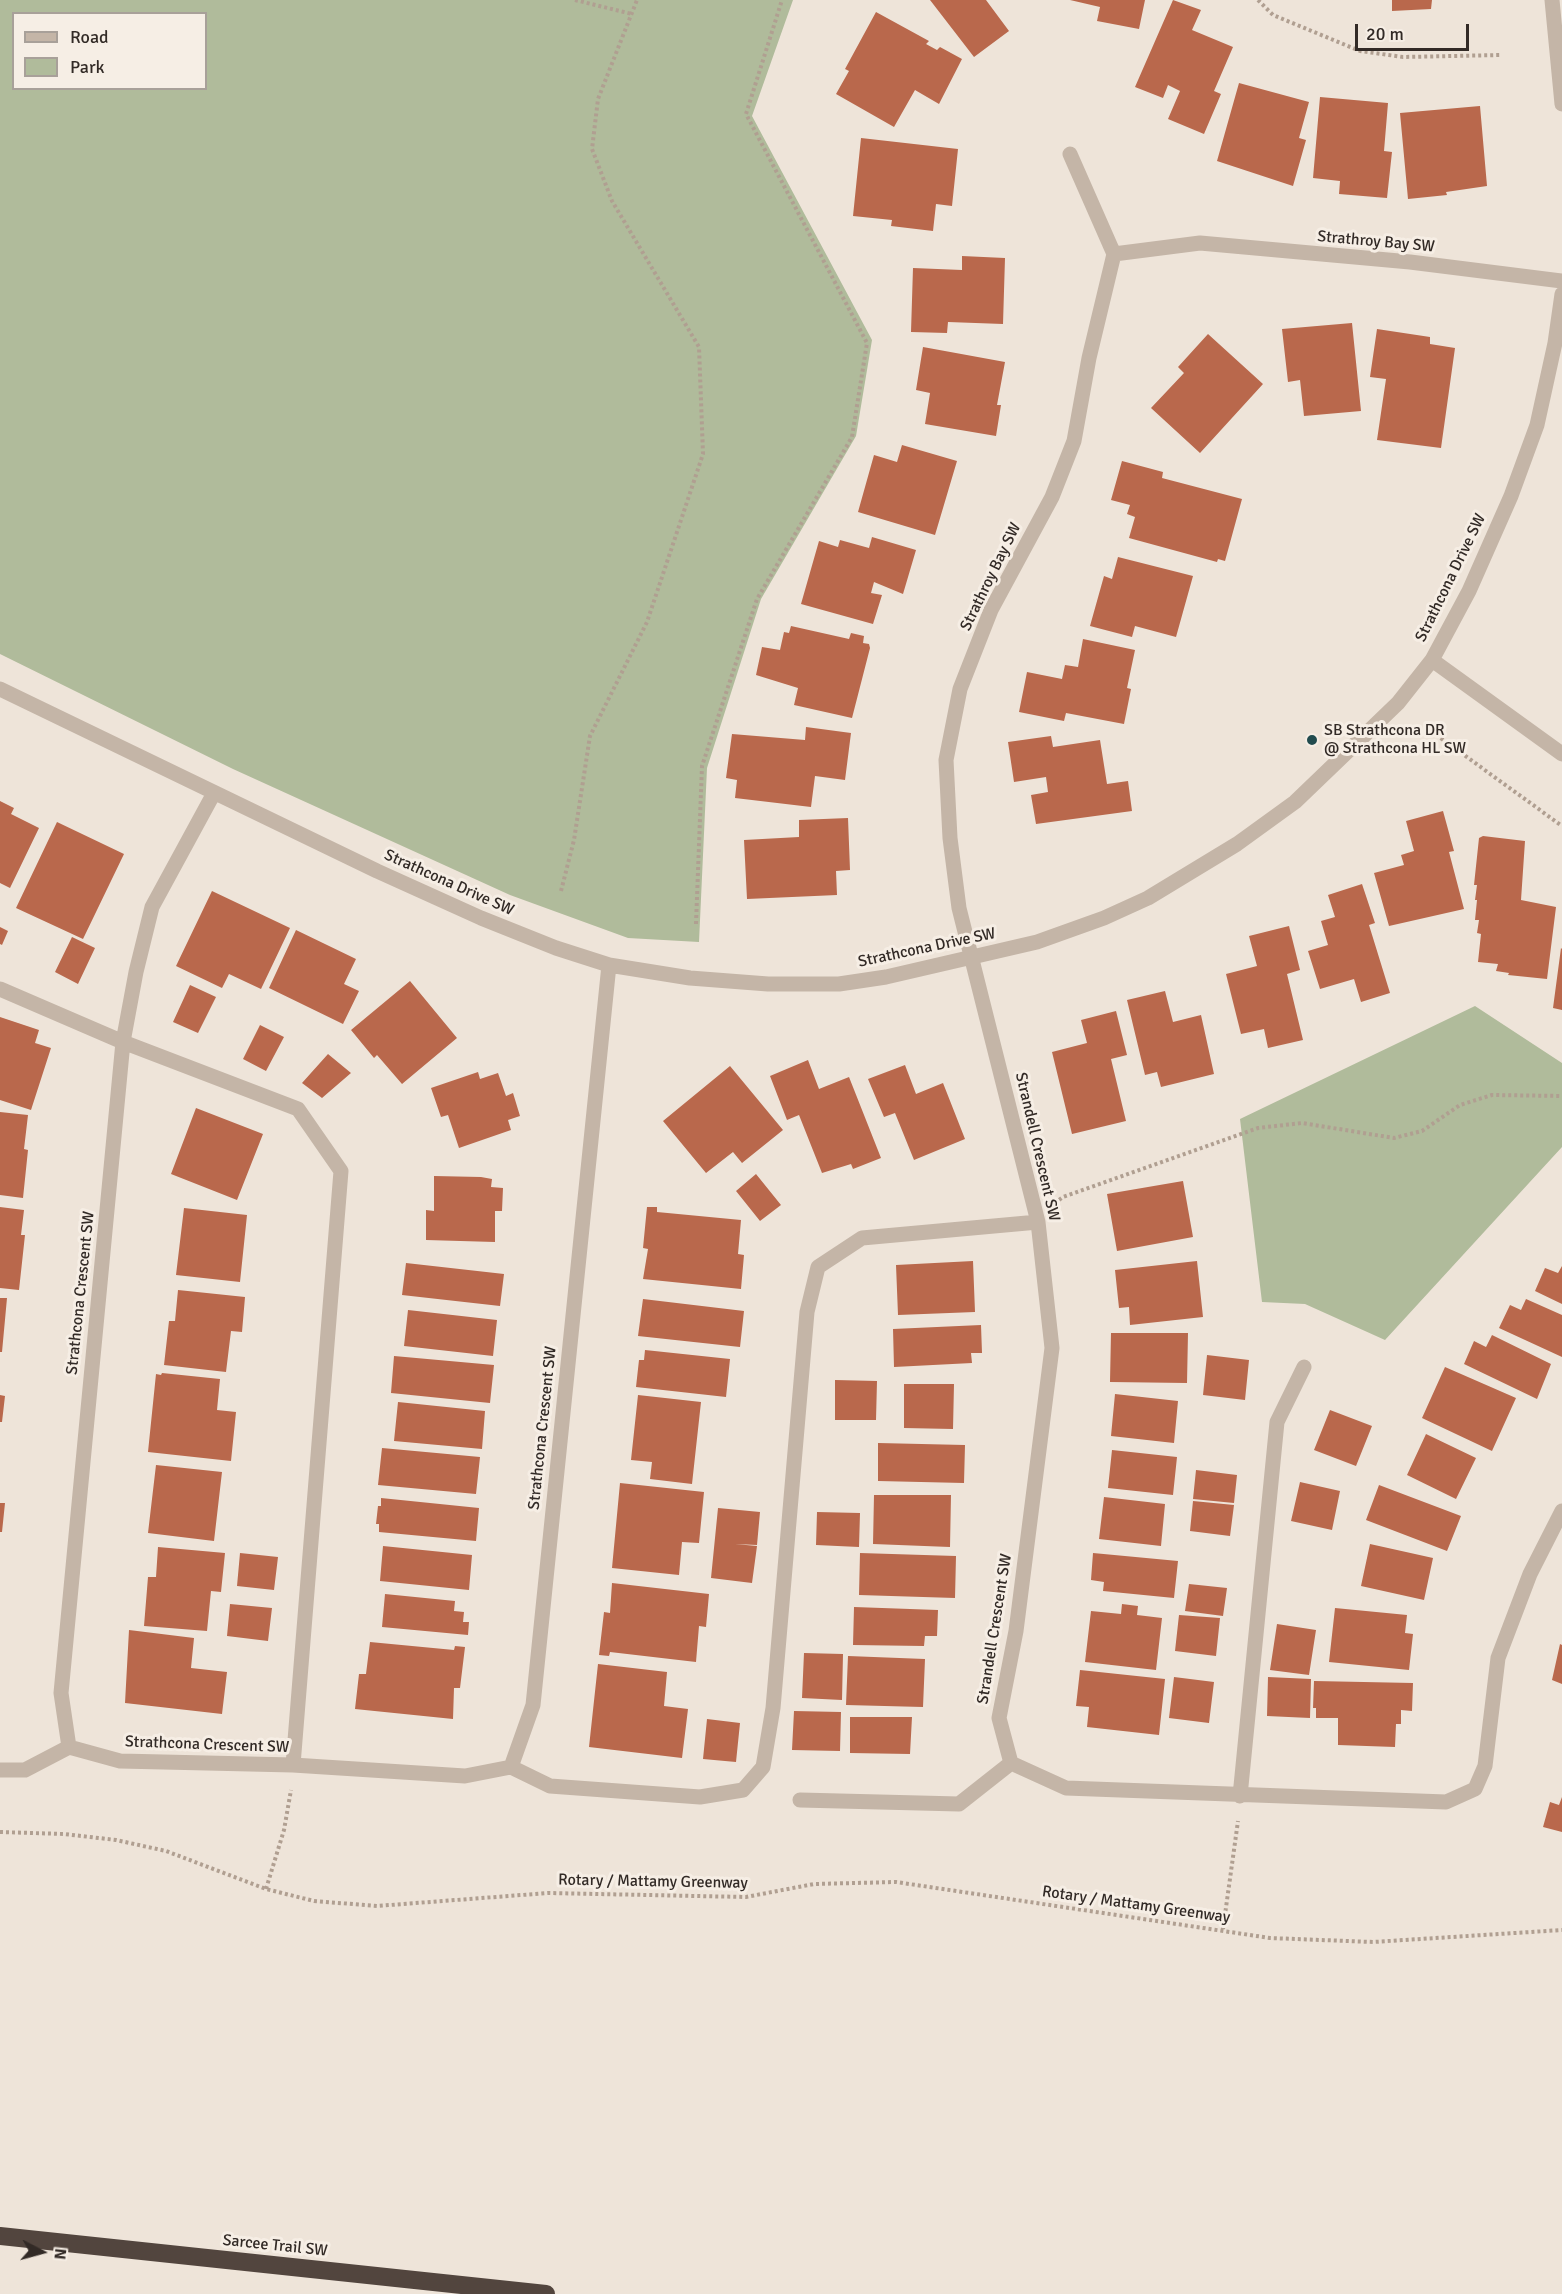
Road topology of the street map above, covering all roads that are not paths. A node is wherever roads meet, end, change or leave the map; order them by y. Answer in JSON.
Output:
{"nodes":[{"id":1,"x":1552,"y":0,"type":"edge"},
{"id":2,"x":1562,"y":104,"type":"edge"},
{"id":3,"x":1070,"y":154,"type":"dead end"},
{"id":4,"x":1114,"y":254,"type":"junction"},
{"id":5,"x":1562,"y":281,"type":"edge"},
{"id":6,"x":1562,"y":294,"type":"edge"},
{"id":7,"x":1432,"y":660,"type":"junction"},
{"id":8,"x":0,"y":689,"type":"edge"},
{"id":9,"x":1562,"y":754,"type":"edge"},
{"id":10,"x":214,"y":793,"type":"junction"},
{"id":11,"x":970,"y":958,"type":"junction"},
{"id":12,"x":609,"y":965,"type":"junction"},
{"id":13,"x":0,"y":988,"type":"edge"},
{"id":14,"x":123,"y":1042,"type":"junction"},
{"id":15,"x":1038,"y":1222,"type":"junction"},
{"id":16,"x":1304,"y":1367,"type":"dead end"},
{"id":17,"x":1562,"y":1511,"type":"edge"},
{"id":18,"x":69,"y":1747,"type":"junction"},
{"id":19,"x":1011,"y":1763,"type":"junction"},
{"id":20,"x":293,"y":1765,"type":"junction"},
{"id":21,"x":511,"y":1767,"type":"junction"},
{"id":22,"x":0,"y":1770,"type":"edge"},
{"id":23,"x":1240,"y":1796,"type":"junction"},
{"id":24,"x":800,"y":1800,"type":"dead end"},
{"id":25,"x":0,"y":2236,"type":"edge"},
{"id":26,"x":546,"y":2294,"type":"edge"}],
"edges":[{"from":1,"to":2,"type":"street"},
{"from":3,"to":4,"type":"street"},
{"from":4,"to":5,"type":"street","name":"Strathroy Bay SW"},
{"from":4,"to":11,"type":"street","name":"Strathroy Bay SW"},
{"from":6,"to":7,"type":"street","name":"Strathcona Drive SW"},
{"from":7,"to":9,"type":"street"},
{"from":7,"to":11,"type":"street","name":"Strathcona Drive SW"},
{"from":8,"to":10,"type":"street","name":"Strathcona Drive SW"},
{"from":10,"to":12,"type":"street","name":"Strathcona Drive SW"},
{"from":10,"to":14,"type":"street","name":"Strathcona Crescent SW"},
{"from":11,"to":12,"type":"street","name":"Strathcona Drive SW"},
{"from":11,"to":15,"type":"street","name":"Strandell Crescent SW"},
{"from":12,"to":21,"type":"street","name":"Strathcona Crescent SW"},
{"from":13,"to":14,"type":"street"},
{"from":14,"to":18,"type":"street","name":"Strathcona Crescent SW"},
{"from":14,"to":20,"type":"street"},
{"from":15,"to":19,"type":"street","name":"Strandell Crescent SW"},
{"from":15,"to":21,"type":"street"},
{"from":16,"to":23,"type":"street"},
{"from":17,"to":23,"type":"street"},
{"from":18,"to":20,"type":"street","name":"Strathcona Crescent SW"},
{"from":18,"to":22,"type":"street"},
{"from":19,"to":23,"type":"street"},
{"from":19,"to":24,"type":"street"},
{"from":20,"to":21,"type":"street","name":"Strathcona Crescent SW"},
{"from":25,"to":26,"type":"highway","name":"Sarcee Trail SW"}]}
